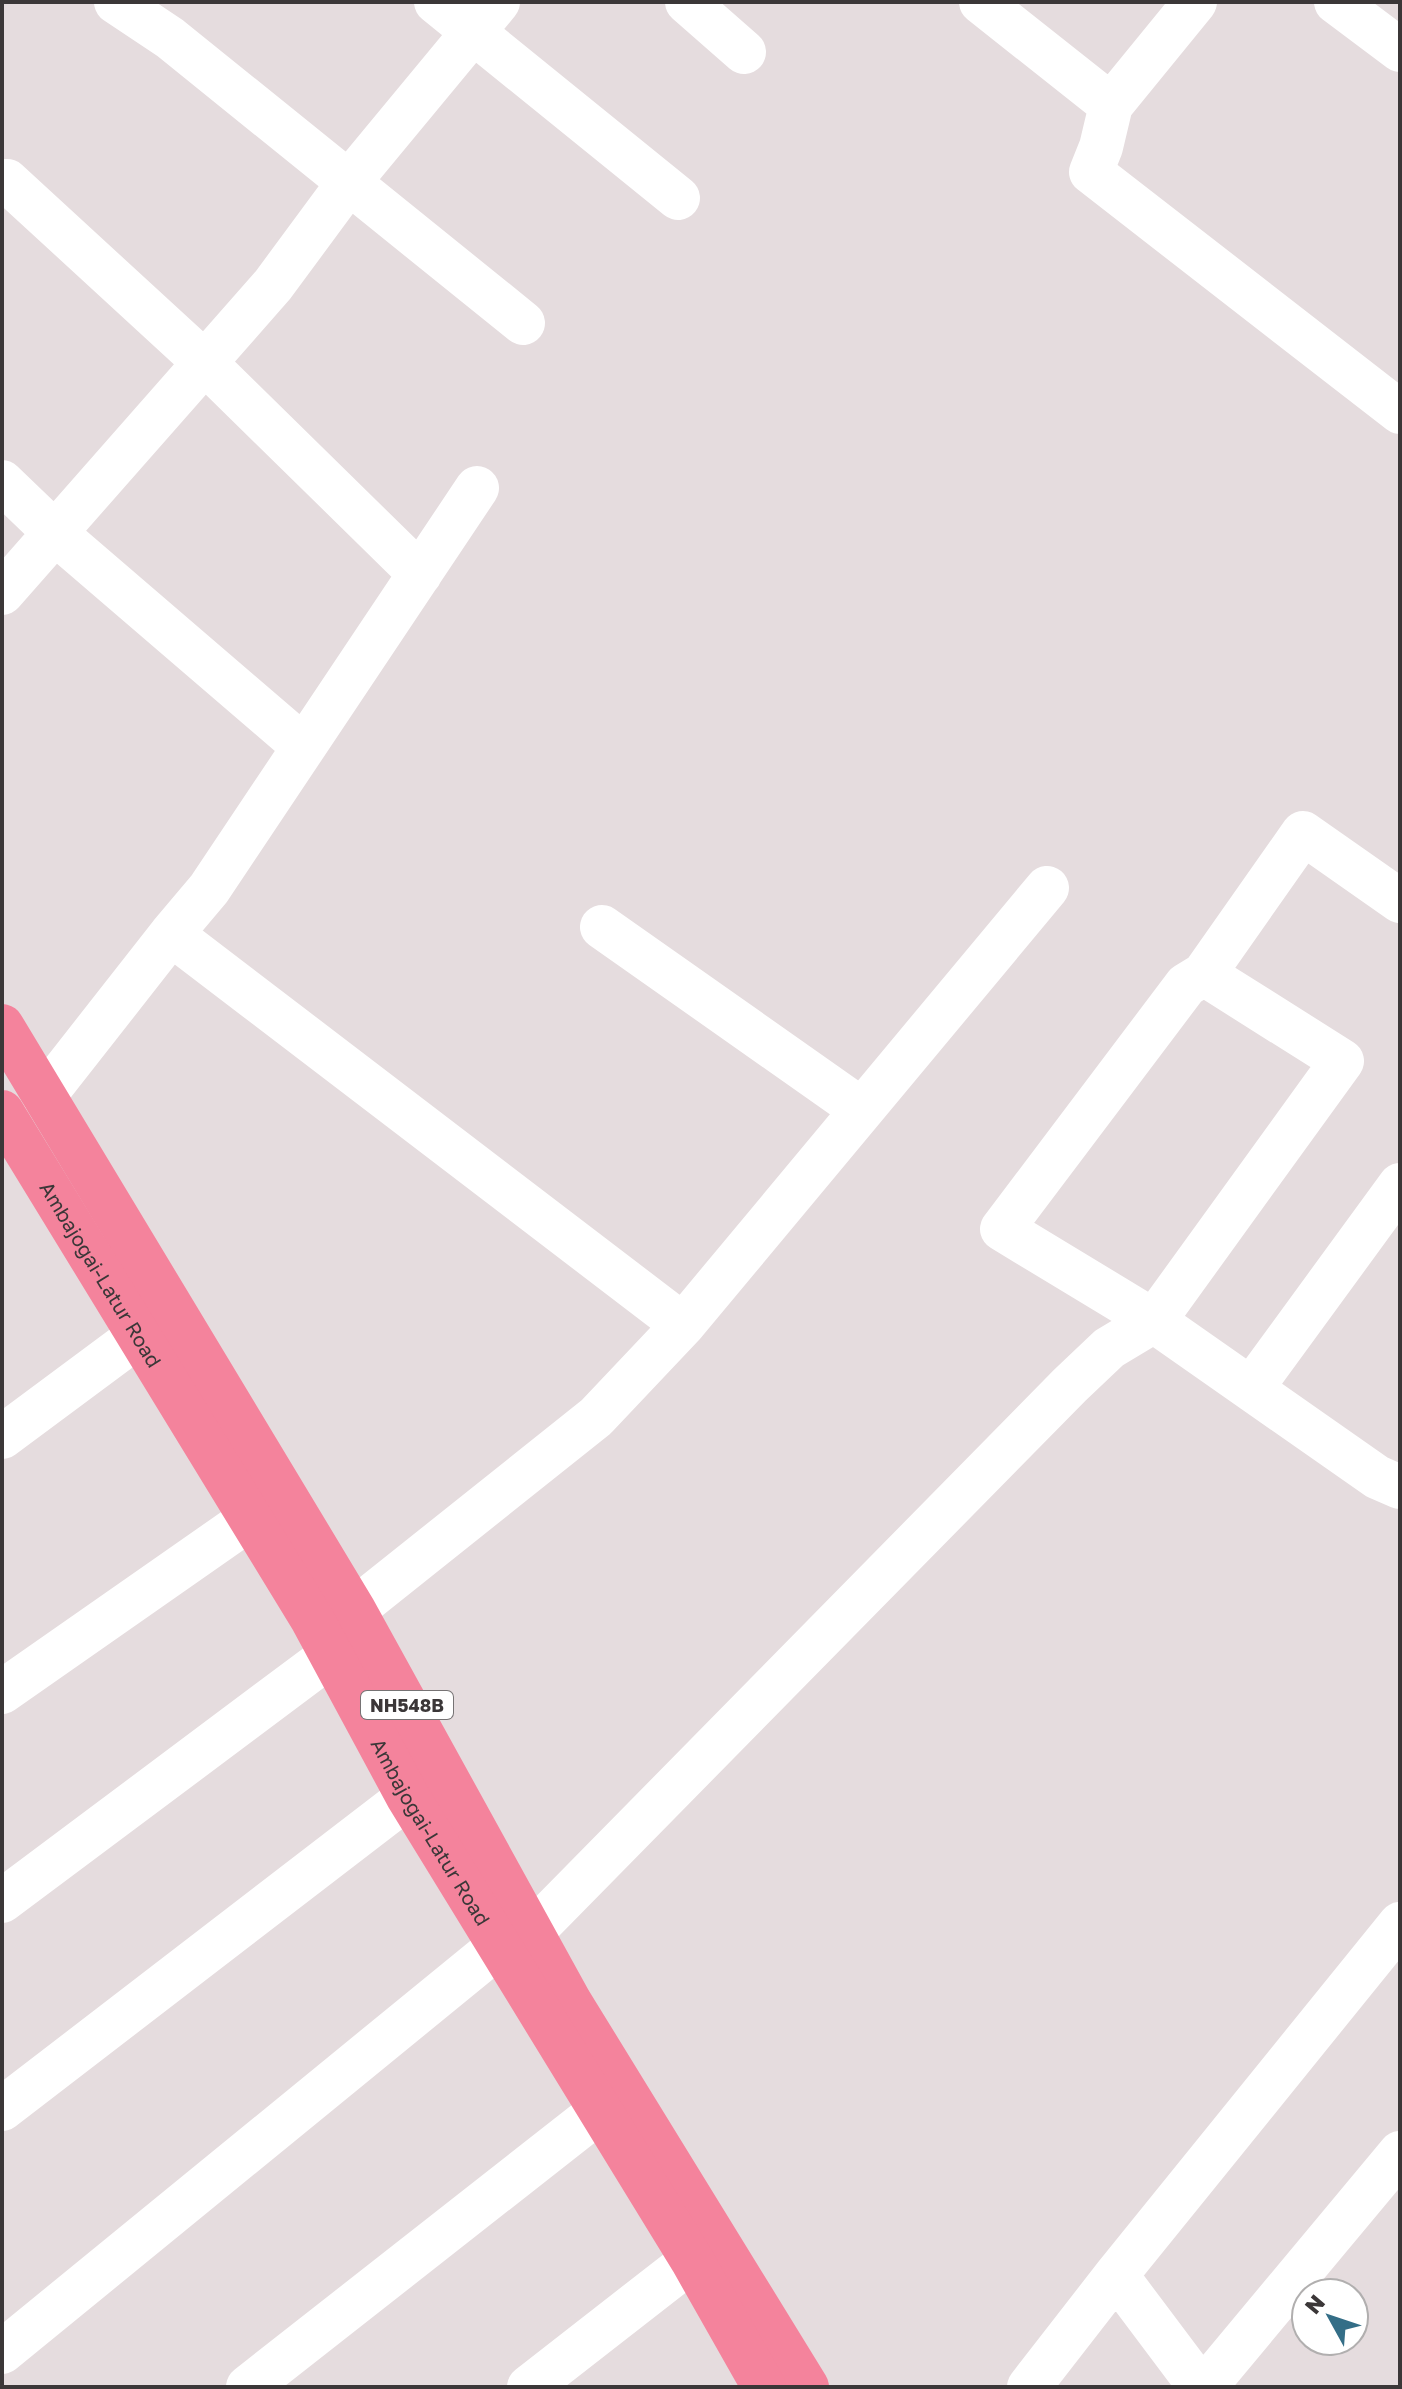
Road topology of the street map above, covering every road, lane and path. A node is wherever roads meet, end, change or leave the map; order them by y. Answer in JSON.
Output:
{"nodes":[{"id":1,"x":116,"y":2,"type":"edge"},
{"id":2,"x":436,"y":2,"type":"edge"},
{"id":3,"x":687,"y":2,"type":"edge"},
{"id":4,"x":981,"y":2,"type":"edge"},
{"id":5,"x":1195,"y":2,"type":"edge"},
{"id":6,"x":1360,"y":9,"type":"edge"},
{"id":7,"x":486,"y":18,"type":"edge"},
{"id":8,"x":1400,"y":50,"type":"edge"},
{"id":9,"x":744,"y":52,"type":"dead end"},
{"id":10,"x":1111,"y":105,"type":"junction"},
{"id":11,"x":7,"y":181,"type":"dead end"},
{"id":12,"x":349,"y":182,"type":"junction"},
{"id":13,"x":678,"y":198,"type":"dead end"},
{"id":14,"x":523,"y":323,"type":"dead end"},
{"id":15,"x":205,"y":363,"type":"junction"},
{"id":16,"x":1400,"y":412,"type":"edge"},
{"id":17,"x":2,"y":482,"type":"edge"},
{"id":18,"x":477,"y":488,"type":"dead end"},
{"id":19,"x":55,"y":533,"type":"junction"},
{"id":20,"x":420,"y":574,"type":"junction"},
{"id":21,"x":2,"y":593,"type":"edge"},
{"id":22,"x":304,"y":747,"type":"junction"},
{"id":23,"x":1047,"y":888,"type":"dead end"},
{"id":24,"x":1400,"y":901,"type":"edge"},
{"id":25,"x":602,"y":927,"type":"dead end"},
{"id":26,"x":171,"y":934,"type":"junction"},
{"id":27,"x":1204,"y":974,"type":"junction"},
{"id":28,"x":2,"y":1026,"type":"edge"},
{"id":29,"x":44,"y":1096,"type":"junction"},
{"id":30,"x":862,"y":1110,"type":"junction"},
{"id":31,"x":2,"y":1112,"type":"edge"},
{"id":32,"x":1400,"y":1185,"type":"edge"},
{"id":33,"x":1154,"y":1321,"type":"junction"},
{"id":34,"x":683,"y":1325,"type":"junction"},
{"id":35,"x":138,"y":1336,"type":"junction"},
{"id":36,"x":1251,"y":1389,"type":"junction"},
{"id":37,"x":2,"y":1437,"type":"edge"},
{"id":38,"x":1398,"y":1482,"type":"edge"},
{"id":39,"x":251,"y":1518,"type":"junction"},
{"id":40,"x":354,"y":1610,"type":"junction"},
{"id":41,"x":331,"y":1655,"type":"junction"},
{"id":42,"x":2,"y":1692,"type":"edge"},
{"id":43,"x":408,"y":1797,"type":"junction"},
{"id":44,"x":2,"y":1901,"type":"edge"},
{"id":45,"x":1400,"y":1924,"type":"edge"},
{"id":46,"x":516,"y":1938,"type":"junction"},
{"id":47,"x":2,"y":2109,"type":"edge"},
{"id":48,"x":601,"y":2110,"type":"junction"},
{"id":49,"x":1400,"y":2153,"type":"edge"},
{"id":50,"x":692,"y":2260,"type":"junction"},
{"id":51,"x":1116,"y":2275,"type":"junction"},
{"id":52,"x":2,"y":2352,"type":"edge"},
{"id":53,"x":248,"y":2387,"type":"edge"},
{"id":54,"x":529,"y":2387,"type":"edge"},
{"id":55,"x":764,"y":2387,"type":"edge"},
{"id":56,"x":807,"y":2387,"type":"edge"},
{"id":57,"x":1029,"y":2387,"type":"edge"},
{"id":58,"x":1203,"y":2387,"type":"edge"}],
"edges":[{"from":1,"to":12,"type":"street"},
{"from":2,"to":7,"type":"street"},
{"from":3,"to":9,"type":"street"},
{"from":4,"to":10,"type":"street"},
{"from":5,"to":10,"type":"street"},
{"from":6,"to":8,"type":"street"},
{"from":7,"to":12,"type":"street"},
{"from":7,"to":13,"type":"street"},
{"from":10,"to":16,"type":"street"},
{"from":11,"to":15,"type":"street"},
{"from":12,"to":14,"type":"street"},
{"from":12,"to":15,"type":"street"},
{"from":15,"to":19,"type":"street"},
{"from":15,"to":20,"type":"street"},
{"from":17,"to":19,"type":"street"},
{"from":18,"to":20,"type":"street"},
{"from":19,"to":21,"type":"street"},
{"from":19,"to":22,"type":"street"},
{"from":20,"to":22,"type":"street"},
{"from":22,"to":26,"type":"street"},
{"from":23,"to":30,"type":"street"},
{"from":24,"to":27,"type":"street"},
{"from":25,"to":30,"type":"street"},
{"from":26,"to":29,"type":"street"},
{"from":26,"to":34,"type":"street"},
{"from":27,"to":33,"type":"street"},
{"from":27,"to":33,"type":"street"},
{"from":28,"to":29,"type":"highway","number":"NH548B"},
{"from":29,"to":40,"type":"highway","number":"NH548B"},
{"from":30,"to":34,"type":"street"},
{"from":31,"to":35,"type":"highway","name":"Ambajogai-Latur Road","number":"NH548B"},
{"from":32,"to":36,"type":"street"},
{"from":33,"to":36,"type":"street"},
{"from":33,"to":46,"type":"street"},
{"from":34,"to":40,"type":"street"},
{"from":35,"to":37,"type":"street"},
{"from":35,"to":39,"type":"highway","name":"Ambajogai-Latur Road","number":"NH548B"},
{"from":36,"to":38,"type":"street"},
{"from":39,"to":41,"type":"highway","name":"Ambajogai-Latur Road","number":"NH548B"},
{"from":39,"to":42,"type":"street"},
{"from":40,"to":46,"type":"highway","number":"NH548B"},
{"from":41,"to":43,"type":"highway","name":"Ambajogai-Latur Road","number":"NH548B"},
{"from":41,"to":44,"type":"street"},
{"from":43,"to":46,"type":"highway","name":"Ambajogai-Latur Road","number":"NH548B"},
{"from":43,"to":47,"type":"street"},
{"from":45,"to":51,"type":"street"},
{"from":46,"to":48,"type":"highway","name":"Ambajogai-Latur Road","number":"NH548B"},
{"from":46,"to":52,"type":"street"},
{"from":46,"to":56,"type":"highway","number":"NH548B"},
{"from":48,"to":50,"type":"highway","name":"Ambajogai-Latur Road","number":"NH548B"},
{"from":48,"to":53,"type":"street"},
{"from":49,"to":58,"type":"street"},
{"from":50,"to":54,"type":"street"},
{"from":50,"to":55,"type":"highway","name":"Ambajogai-Latur Road","number":"NH548B"},
{"from":51,"to":57,"type":"street"},
{"from":51,"to":58,"type":"street"}]}
